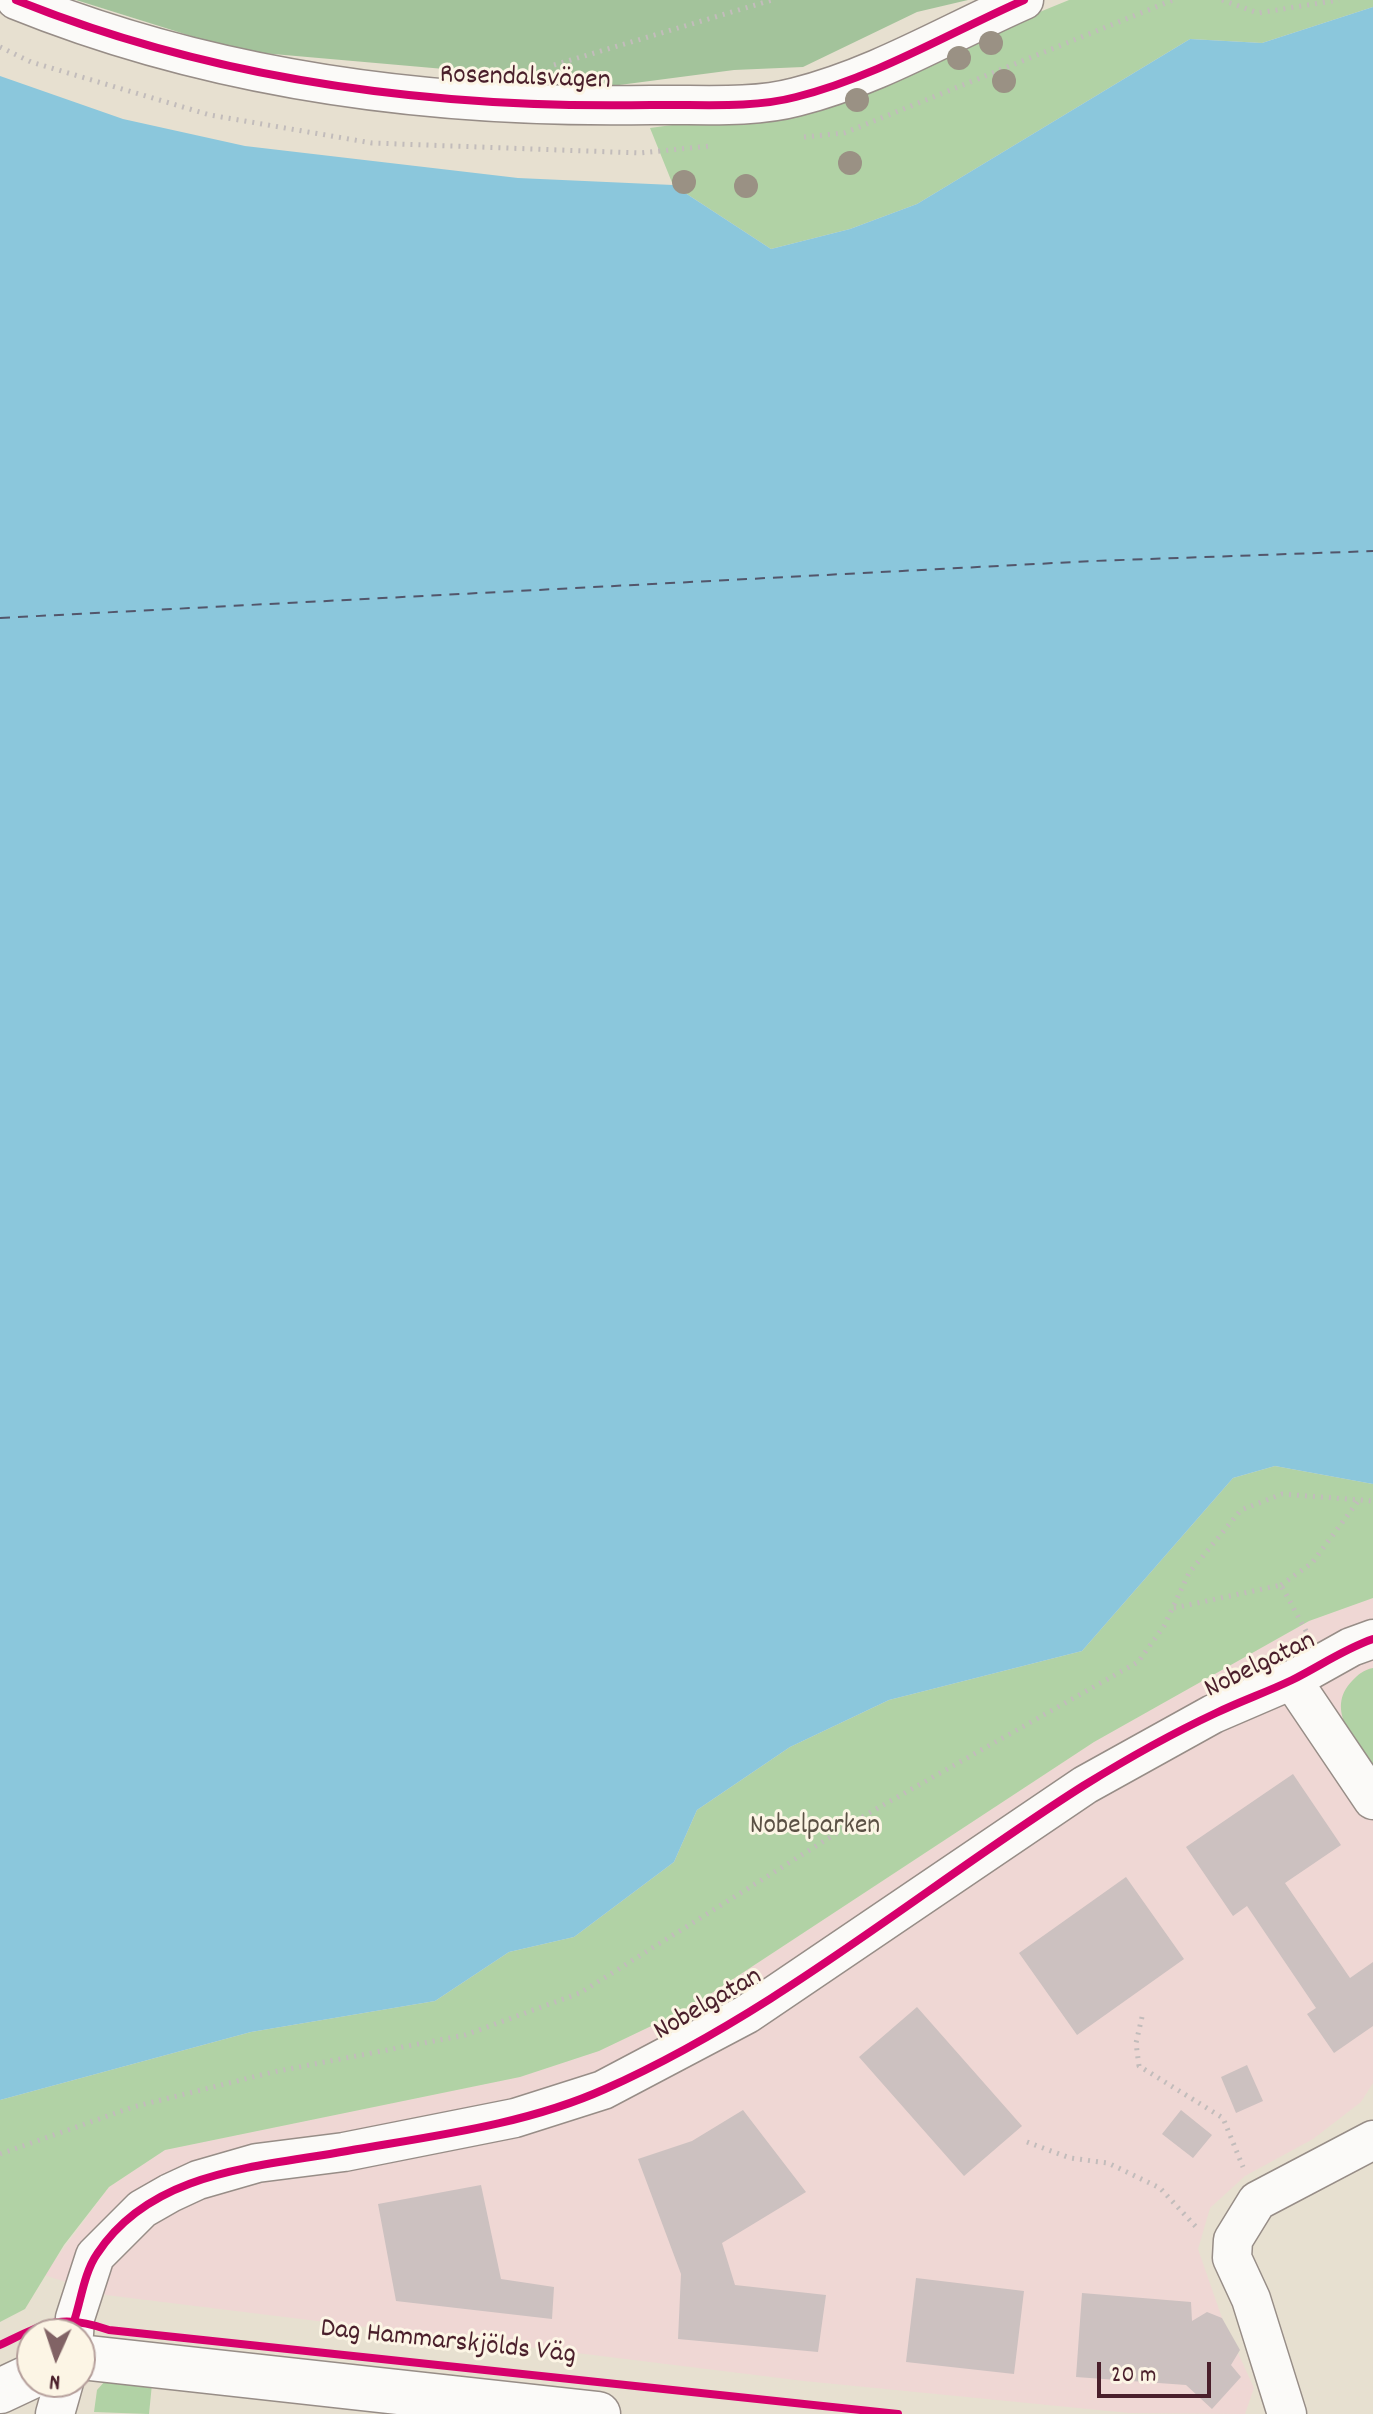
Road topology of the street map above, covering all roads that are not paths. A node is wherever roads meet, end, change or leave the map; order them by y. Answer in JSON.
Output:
{"nodes":[{"id":1,"x":16,"y":0,"type":"edge"},
{"id":2,"x":1024,"y":0,"type":"edge"},
{"id":3,"x":1373,"y":1639,"type":"edge"},
{"id":4,"x":1308,"y":1671,"type":"junction"},
{"id":5,"x":1373,"y":1800,"type":"edge"},
{"id":6,"x":1373,"y":2140,"type":"edge"},
{"id":7,"x":75,"y":2318,"type":"edge"},
{"id":8,"x":96,"y":2359,"type":"edge"},
{"id":9,"x":598,"y":2414,"type":"edge"},
{"id":10,"x":1287,"y":2414,"type":"edge"}],
"edges":[{"from":1,"to":2,"type":"street","name":"Rosendalsvägen"},
{"from":3,"to":4,"type":"street","name":"Nobelgatan"},
{"from":4,"to":5,"type":"street"},
{"from":4,"to":7,"type":"street","name":"Nobelgatan"},
{"from":6,"to":10,"type":"street"},
{"from":8,"to":9,"type":"street","name":"Dag Hammarskjölds Väg"}]}
